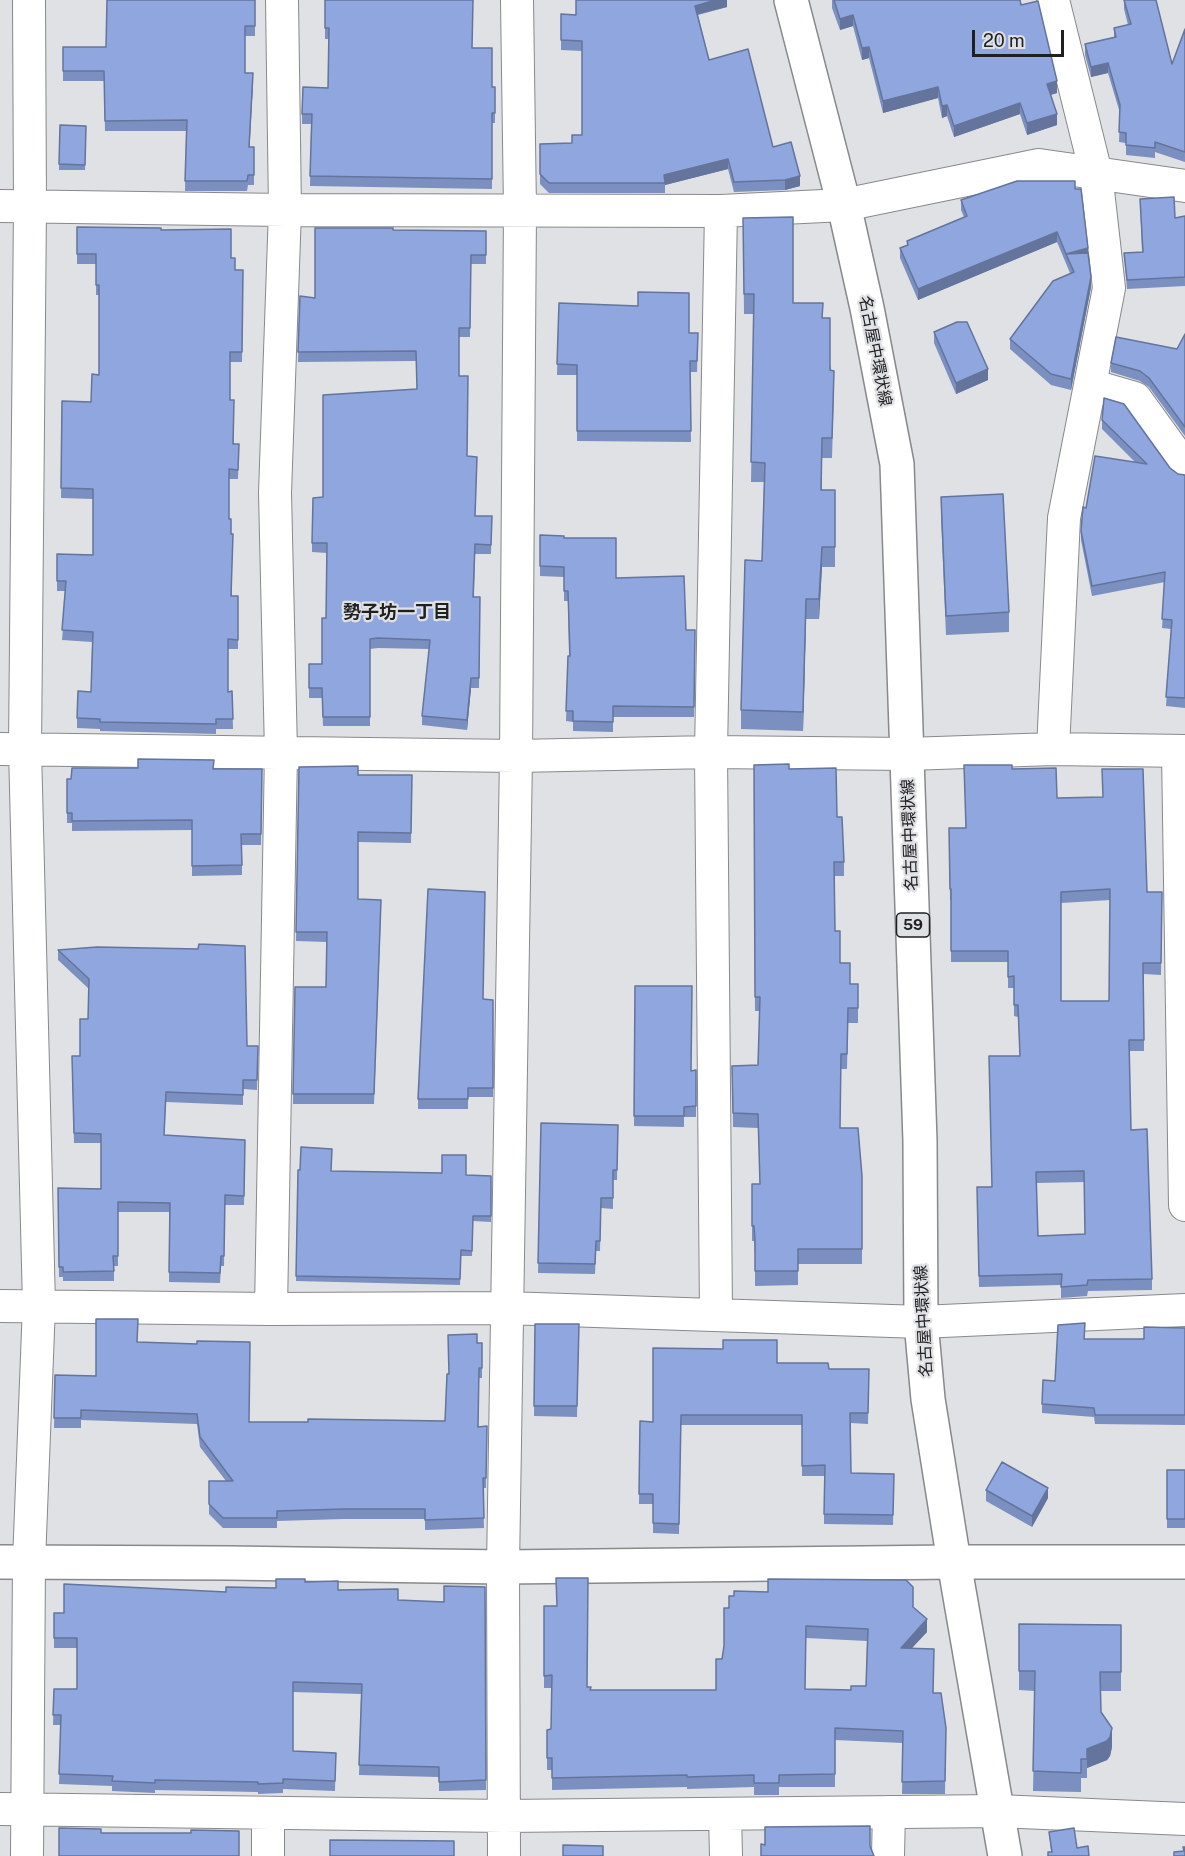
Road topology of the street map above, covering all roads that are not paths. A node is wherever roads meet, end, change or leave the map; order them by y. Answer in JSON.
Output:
{"nodes":[{"id":1,"x":29,"y":0,"type":"edge"},
{"id":2,"x":282,"y":0,"type":"edge"},
{"id":3,"x":517,"y":0,"type":"edge"},
{"id":4,"x":791,"y":0,"type":"edge"},
{"id":5,"x":1053,"y":0,"type":"edge"},
{"id":6,"x":1096,"y":173,"type":"junction"},
{"id":7,"x":1185,"y":186,"type":"edge"},
{"id":8,"x":844,"y":205,"type":"junction"},
{"id":9,"x":15,"y":206,"type":"edge"},
{"id":10,"x":285,"y":210,"type":"junction"},
{"id":11,"x":520,"y":210,"type":"junction"},
{"id":12,"x":721,"y":211,"type":"junction"},
{"id":13,"x":1090,"y":385,"type":"junction"},
{"id":14,"x":1185,"y":467,"type":"edge"},
{"id":15,"x":13,"y":749,"type":"edge"},
{"id":16,"x":1053,"y":749,"type":"junction"},
{"id":17,"x":1182,"y":751,"type":"edge"},
{"id":18,"x":711,"y":752,"type":"junction"},
{"id":19,"x":281,"y":753,"type":"junction"},
{"id":20,"x":908,"y":754,"type":"junction"},
{"id":21,"x":516,"y":756,"type":"junction"},
{"id":22,"x":1185,"y":1205,"type":"edge"},
{"id":23,"x":39,"y":1305,"type":"junction"},
{"id":24,"x":0,"y":1306,"type":"edge"},
{"id":25,"x":506,"y":1308,"type":"junction"},
{"id":26,"x":271,"y":1310,"type":"junction"},
{"id":27,"x":1185,"y":1310,"type":"edge"},
{"id":28,"x":716,"y":1314,"type":"junction"},
{"id":29,"x":921,"y":1322,"type":"junction"},
{"id":30,"x":14,"y":1562,"type":"edge"},
{"id":31,"x":954,"y":1562,"type":"junction"},
{"id":32,"x":1185,"y":1562,"type":"edge"},
{"id":33,"x":502,"y":1567,"type":"junction"},
{"id":34,"x":14,"y":1809,"type":"edge"},
{"id":35,"x":997,"y":1811,"type":"junction"},
{"id":36,"x":889,"y":1812,"type":"junction"},
{"id":37,"x":268,"y":1813,"type":"junction"},
{"id":38,"x":725,"y":1814,"type":"junction"},
{"id":39,"x":504,"y":1816,"type":"junction"},
{"id":40,"x":1185,"y":1819,"type":"edge"},
{"id":41,"x":27,"y":1856,"type":"edge"},
{"id":42,"x":268,"y":1856,"type":"edge"},
{"id":43,"x":504,"y":1856,"type":"edge"},
{"id":44,"x":726,"y":1856,"type":"edge"},
{"id":45,"x":888,"y":1856,"type":"edge"},
{"id":46,"x":1005,"y":1856,"type":"edge"}],
"edges":[{"from":1,"to":9,"type":"street"},
{"from":2,"to":10,"type":"street"},
{"from":3,"to":11,"type":"street"},
{"from":4,"to":8,"type":"main road","name":"名古屋中環状線","number":"59"},
{"from":5,"to":6,"type":"street"},
{"from":6,"to":7,"type":"street"},
{"from":6,"to":8,"type":"street"},
{"from":6,"to":13,"type":"street"},
{"from":8,"to":12,"type":"street"},
{"from":8,"to":20,"type":"main road","name":"名古屋中環状線","number":"59"},
{"from":9,"to":10,"type":"street"},
{"from":9,"to":15,"type":"street"},
{"from":10,"to":11,"type":"street"},
{"from":10,"to":19,"type":"street"},
{"from":11,"to":12,"type":"street"},
{"from":11,"to":21,"type":"street"},
{"from":12,"to":18,"type":"street"},
{"from":13,"to":14,"type":"street"},
{"from":13,"to":16,"type":"street"},
{"from":15,"to":19,"type":"street"},
{"from":15,"to":23,"type":"street"},
{"from":16,"to":17,"type":"street"},
{"from":16,"to":20,"type":"street"},
{"from":17,"to":22,"type":"street"},
{"from":18,"to":20,"type":"street"},
{"from":18,"to":21,"type":"street"},
{"from":18,"to":28,"type":"street"},
{"from":19,"to":21,"type":"street"},
{"from":19,"to":26,"type":"street"},
{"from":20,"to":29,"type":"main road","name":"名古屋中環状線","number":"59"},
{"from":21,"to":25,"type":"street"},
{"from":23,"to":24,"type":"street"},
{"from":23,"to":26,"type":"street"},
{"from":23,"to":30,"type":"street"},
{"from":25,"to":26,"type":"street"},
{"from":25,"to":28,"type":"street"},
{"from":25,"to":33,"type":"street"},
{"from":27,"to":29,"type":"street"},
{"from":28,"to":29,"type":"street"},
{"from":29,"to":31,"type":"main road","name":"名古屋中環状線","number":"59"},
{"from":30,"to":33,"type":"main road"},
{"from":30,"to":34,"type":"street"},
{"from":31,"to":32,"type":"main road"},
{"from":31,"to":33,"type":"main road"},
{"from":31,"to":35,"type":"main road","name":"名古屋中環状線","number":"59"},
{"from":33,"to":39,"type":"street"},
{"from":34,"to":37,"type":"street"},
{"from":34,"to":41,"type":"street"},
{"from":35,"to":36,"type":"street"},
{"from":35,"to":40,"type":"street"},
{"from":35,"to":46,"type":"main road","name":"名古屋中環状線","number":"59"},
{"from":36,"to":38,"type":"street"},
{"from":36,"to":45,"type":"street"},
{"from":37,"to":39,"type":"street"},
{"from":37,"to":42,"type":"street"},
{"from":38,"to":39,"type":"street"},
{"from":38,"to":44,"type":"street"},
{"from":39,"to":43,"type":"street"}]}
